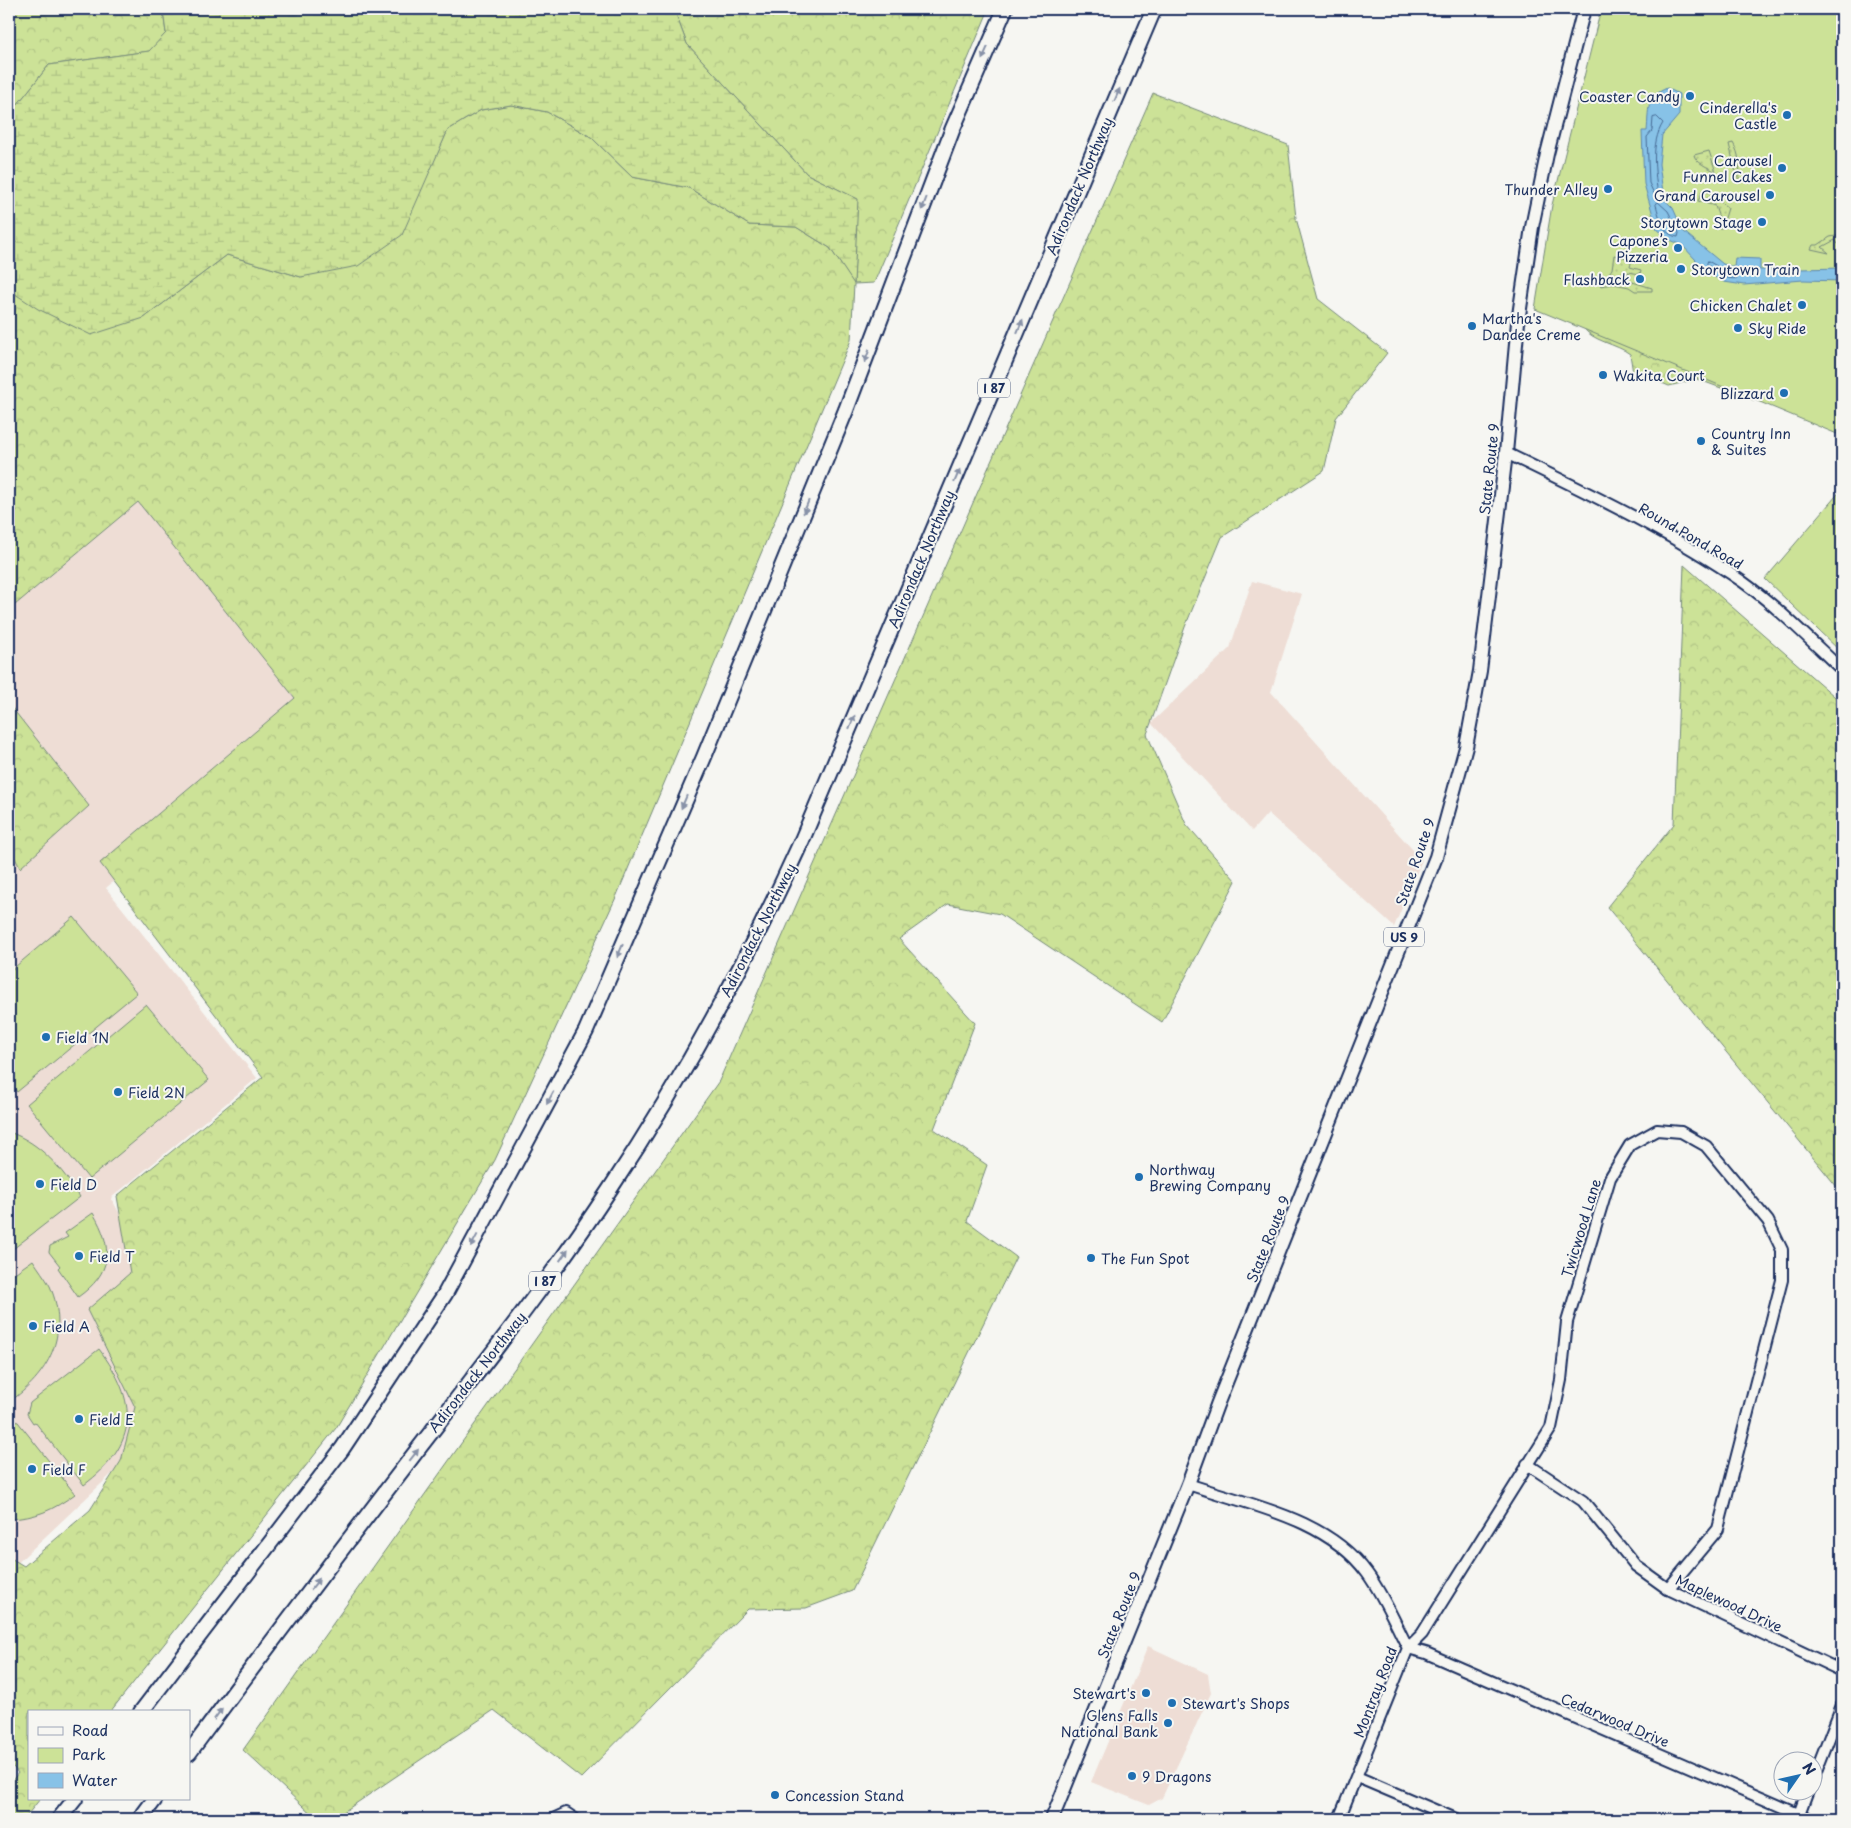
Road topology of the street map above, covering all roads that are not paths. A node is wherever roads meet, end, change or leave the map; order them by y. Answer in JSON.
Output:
{"nodes":[{"id":1,"x":1005,"y":9,"type":"edge"},
{"id":2,"x":1154,"y":9,"type":"edge"},
{"id":3,"x":1584,"y":9,"type":"edge"},
{"id":4,"x":1506,"y":453,"type":"junction"},
{"id":5,"x":1842,"y":670,"type":"edge"},
{"id":6,"x":1527,"y":1464,"type":"junction"},
{"id":7,"x":1188,"y":1484,"type":"junction"},
{"id":8,"x":1668,"y":1590,"type":"junction"},
{"id":9,"x":1408,"y":1648,"type":"junction"},
{"id":10,"x":1842,"y":1671,"type":"edge"},
{"id":11,"x":1842,"y":1705,"type":"edge"},
{"id":12,"x":143,"y":1710,"type":"edge"},
{"id":13,"x":1824,"y":1751,"type":"edge"},
{"id":14,"x":190,"y":1752,"type":"edge"},
{"id":15,"x":1356,"y":1776,"type":"junction"},
{"id":16,"x":73,"y":1800,"type":"edge"},
{"id":17,"x":154,"y":1800,"type":"edge"},
{"id":18,"x":1804,"y":1800,"type":"edge"},
{"id":19,"x":1799,"y":1814,"type":"junction"},
{"id":20,"x":59,"y":1819,"type":"edge"},
{"id":21,"x":140,"y":1819,"type":"edge"},
{"id":22,"x":553,"y":1819,"type":"edge"},
{"id":23,"x":575,"y":1819,"type":"edge"},
{"id":24,"x":1052,"y":1819,"type":"edge"},
{"id":25,"x":1339,"y":1819,"type":"edge"},
{"id":26,"x":1456,"y":1819,"type":"edge"},
{"id":27,"x":1810,"y":1819,"type":"edge"}],
"edges":[{"from":1,"to":12,"type":"highway","one_way":true},
{"from":14,"to":2,"type":"highway","name":"Adirondack Northway","number":"I 87","one_way":true},
{"from":3,"to":4,"type":"main road","name":"State Route 9","number":"US 9"},
{"from":4,"to":5,"type":"street","name":"Round Pond Road"},
{"from":4,"to":7,"type":"main road","name":"State Route 9","number":"US 9"},
{"from":6,"to":8,"type":"street","name":"Maplewood Drive"},
{"from":6,"to":8,"type":"street","name":"Twicwood Lane"},
{"from":6,"to":9,"type":"street","name":"Twicwood Lane"},
{"from":7,"to":9,"type":"street","name":"Montray Road"},
{"from":7,"to":24,"type":"main road","name":"State Route 9","number":"US 9"},
{"from":8,"to":10,"type":"street","name":"Maplewood Drive"},
{"from":9,"to":15,"type":"street","name":"Montray Road"},
{"from":9,"to":19,"type":"street","name":"Cedarwood Drive"},
{"from":11,"to":13,"type":"street"},
{"from":15,"to":25,"type":"street","name":"Montray Road"},
{"from":15,"to":26,"type":"street"},
{"from":16,"to":20,"type":"highway"},
{"from":17,"to":21,"type":"highway"},
{"from":18,"to":19,"type":"street"},
{"from":19,"to":27,"type":"street","name":"Cedarwood Drive"},
{"from":22,"to":23,"type":"street"}]}
